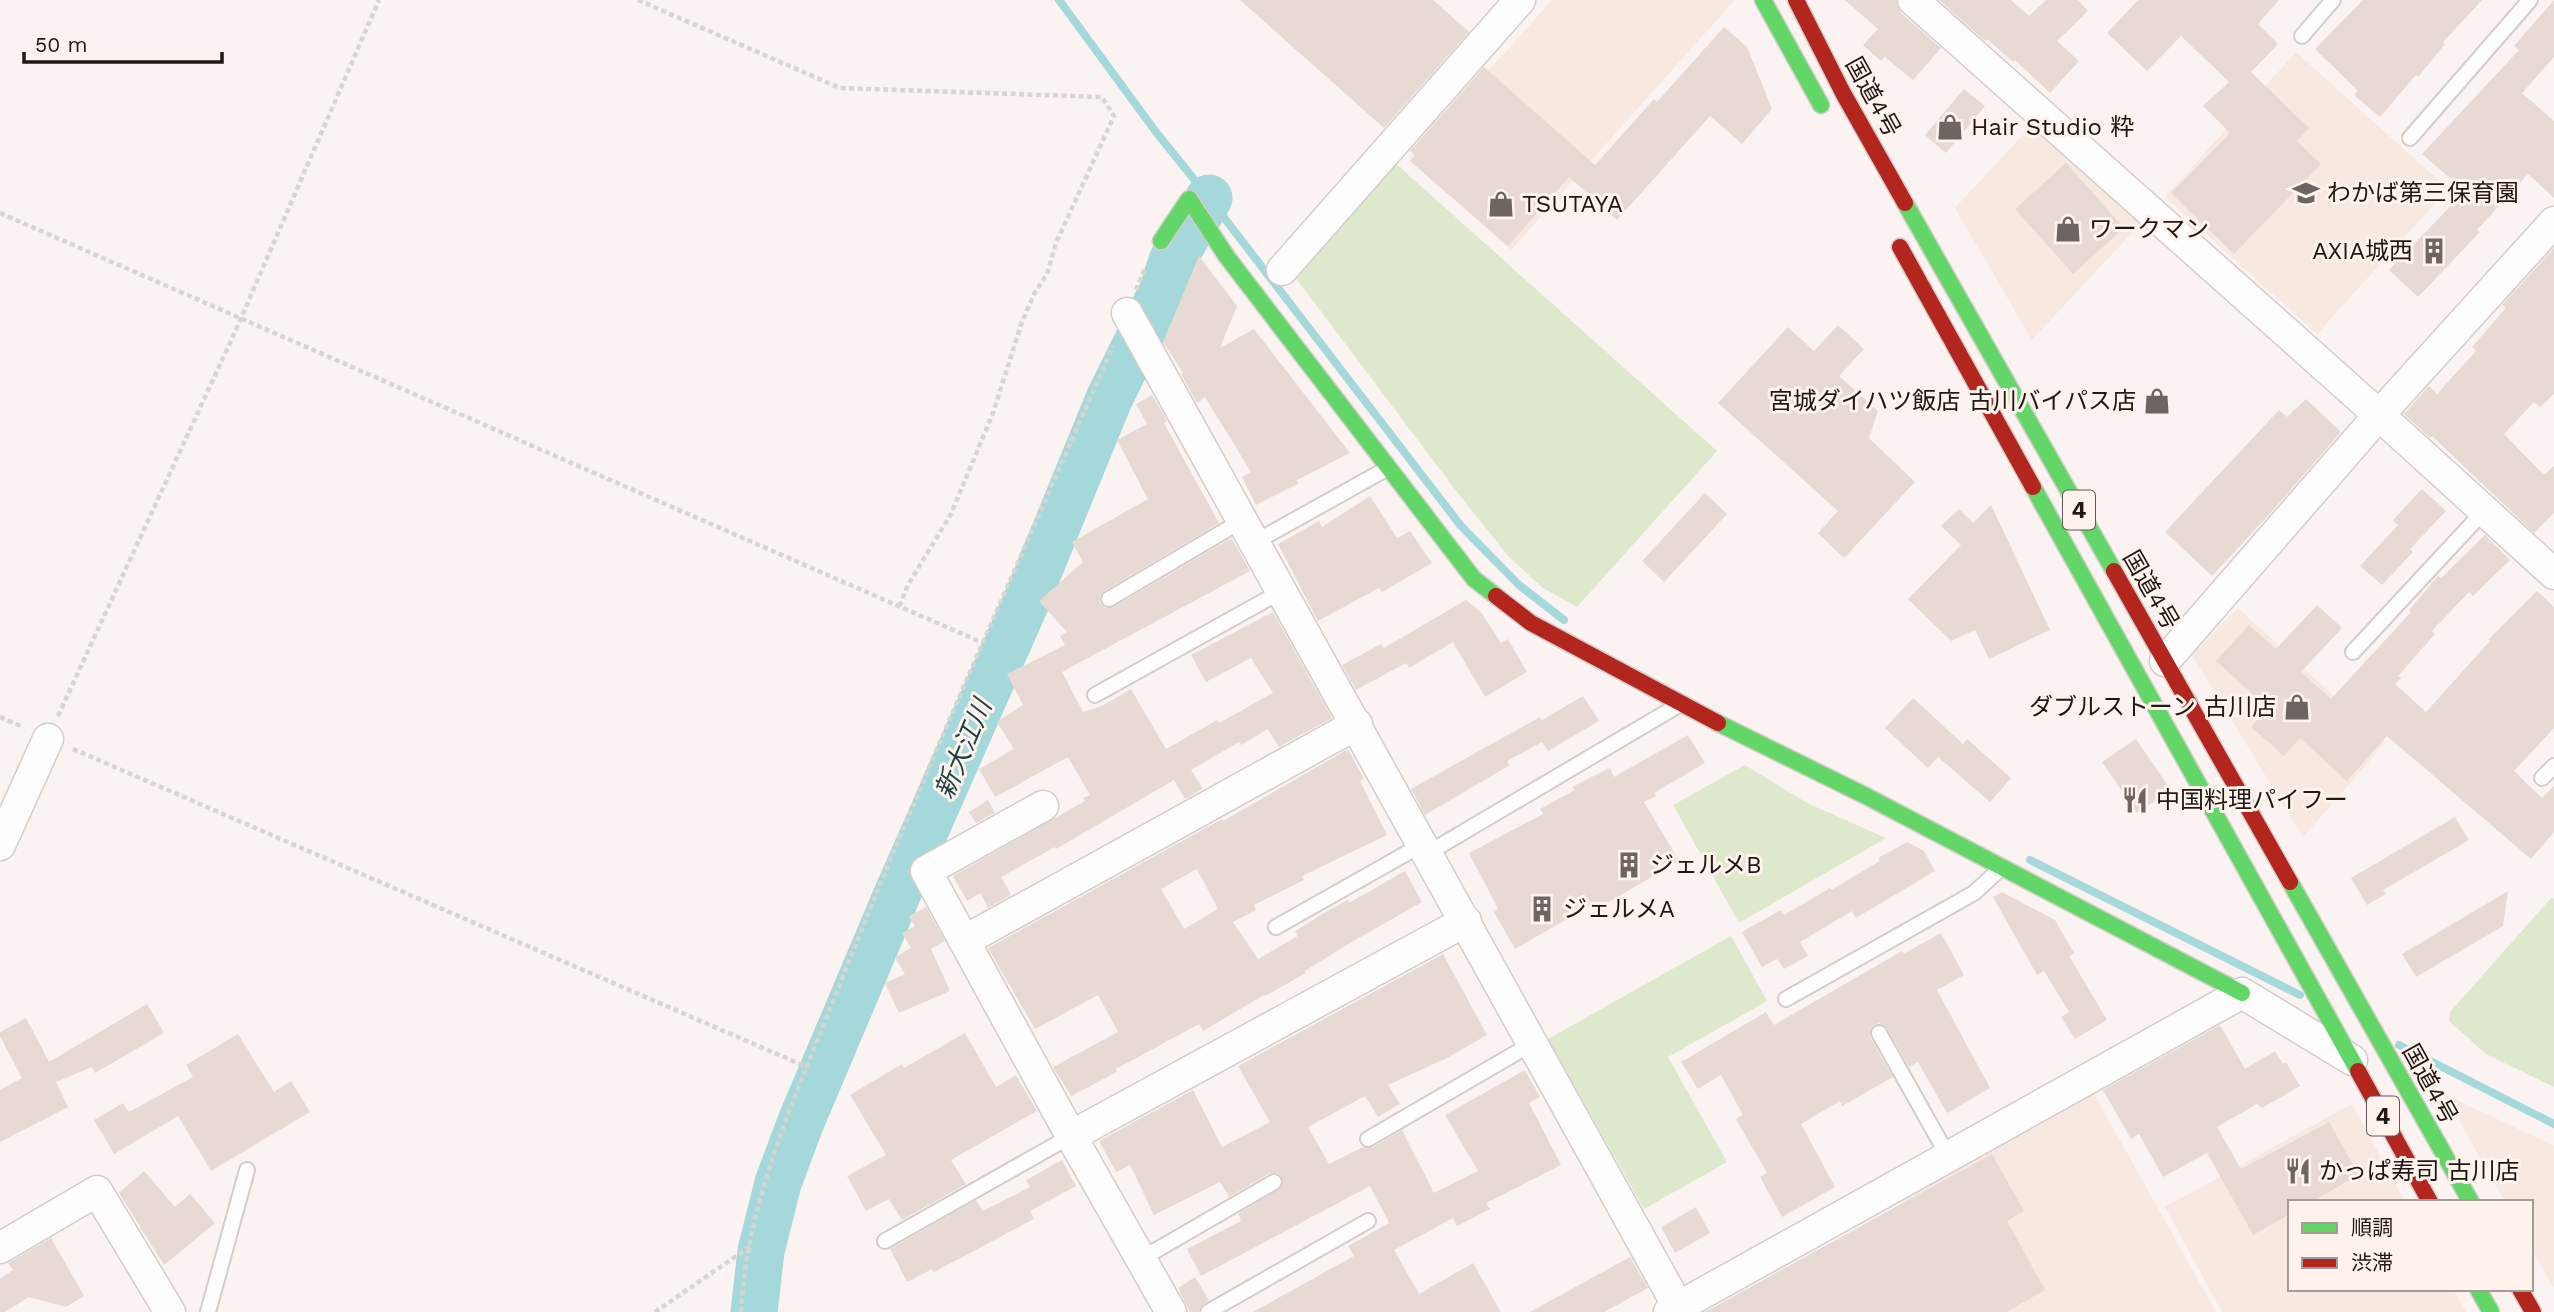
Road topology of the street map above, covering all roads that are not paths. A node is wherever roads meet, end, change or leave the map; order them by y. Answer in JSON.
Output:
{"nodes":[{"id":1,"x":1520,"y":0,"type":"edge"},
{"id":2,"x":1763,"y":0,"type":"edge"},
{"id":3,"x":1796,"y":0,"type":"edge"},
{"id":4,"x":2333,"y":0,"type":"edge"},
{"id":5,"x":2530,"y":0,"type":"edge"},
{"id":6,"x":1921,"y":3,"type":"edge"},
{"id":7,"x":2302,"y":36,"type":"dead end"},
{"id":8,"x":1829,"y":120,"type":"dead end"},
{"id":9,"x":2410,"y":138,"type":"dead end"},
{"id":10,"x":2554,"y":222,"type":"edge"},
{"id":11,"x":1890,"y":230,"type":"dead end"},
{"id":12,"x":1161,"y":241,"type":"road end"},
{"id":13,"x":1282,"y":270,"type":"dead end"},
{"id":14,"x":1128,"y":314,"type":"road end"},
{"id":15,"x":2379,"y":415,"type":"junction"},
{"id":16,"x":1388,"y":468,"type":"junction"},
{"id":17,"x":2484,"y":511,"type":"junction"},
{"id":18,"x":1249,"y":531,"type":"junction"},
{"id":19,"x":2554,"y":575,"type":"edge"},
{"id":20,"x":1282,"y":591,"type":"junction"},
{"id":21,"x":1109,"y":599,"type":"dead end"},
{"id":22,"x":2353,"y":652,"type":"dead end"},
{"id":23,"x":2165,"y":661,"type":"junction"},
{"id":24,"x":1095,"y":695,"type":"dead end"},
{"id":25,"x":1679,"y":704,"type":"junction"},
{"id":26,"x":1357,"y":724,"type":"junction"},
{"id":27,"x":48,"y":739,"type":"road end"},
{"id":28,"x":2554,"y":766,"type":"edge"},
{"id":29,"x":2542,"y":778,"type":"dead end"},
{"id":30,"x":1043,"y":806,"type":"dead end"},
{"id":31,"x":0,"y":845,"type":"edge"},
{"id":32,"x":1426,"y":849,"type":"junction"},
{"id":33,"x":2002,"y":867,"type":"junction"},
{"id":34,"x":1466,"y":921,"type":"junction"},
{"id":35,"x":1276,"y":927,"type":"dead end"},
{"id":36,"x":964,"y":941,"type":"junction"},
{"id":37,"x":2242,"y":993,"type":"junction"},
{"id":38,"x":1786,"y":999,"type":"dead end"},
{"id":39,"x":1879,"y":1034,"type":"dead end"},
{"id":40,"x":1533,"y":1043,"type":"junction"},
{"id":41,"x":2352,"y":1060,"type":"junction"},
{"id":42,"x":1071,"y":1136,"type":"junction"},
{"id":43,"x":1367,"y":1139,"type":"dead end"},
{"id":44,"x":1948,"y":1156,"type":"junction"},
{"id":45,"x":247,"y":1170,"type":"dead end"},
{"id":46,"x":1274,"y":1182,"type":"dead end"},
{"id":47,"x":2429,"y":1200,"type":"edge"},
{"id":48,"x":2470,"y":1200,"type":"edge"},
{"id":49,"x":1368,"y":1221,"type":"dead end"},
{"id":50,"x":885,"y":1241,"type":"dead end"},
{"id":51,"x":0,"y":1248,"type":"edge"},
{"id":52,"x":1141,"y":1259,"type":"junction"},
{"id":53,"x":2479,"y":1291,"type":"edge"},
{"id":54,"x":2521,"y":1291,"type":"edge"},
{"id":55,"x":1676,"y":1310,"type":"edge"},
{"id":56,"x":170,"y":1312,"type":"edge"},
{"id":57,"x":208,"y":1312,"type":"edge"},
{"id":58,"x":1171,"y":1312,"type":"edge"},
{"id":59,"x":1208,"y":1312,"type":"edge"},
{"id":60,"x":2491,"y":1312,"type":"edge"},
{"id":61,"x":2533,"y":1312,"type":"edge"}],
"edges":[{"from":1,"to":13,"type":"street"},
{"from":2,"to":8,"type":"main road","name":"国道4号"},
{"from":3,"to":23,"type":"main road","name":"国道4号","number":"4"},
{"from":4,"to":7,"type":"lane"},
{"from":5,"to":9,"type":"lane"},
{"from":6,"to":15,"type":"street"},
{"from":10,"to":15,"type":"street"},
{"from":11,"to":41,"type":"main road","number":"4"},
{"from":12,"to":16,"type":"main road"},
{"from":14,"to":18,"type":"street"},
{"from":15,"to":17,"type":"street"},
{"from":15,"to":23,"type":"street"},
{"from":16,"to":18,"type":"lane"},
{"from":16,"to":25,"type":"main road"},
{"from":17,"to":19,"type":"street"},
{"from":17,"to":22,"type":"lane"},
{"from":18,"to":20,"type":"street"},
{"from":18,"to":21,"type":"lane"},
{"from":20,"to":24,"type":"lane"},
{"from":20,"to":26,"type":"street"},
{"from":23,"to":48,"type":"main road","name":"国道4号","number":"4"},
{"from":25,"to":32,"type":"lane"},
{"from":25,"to":33,"type":"main road"},
{"from":26,"to":32,"type":"street"},
{"from":26,"to":36,"type":"street"},
{"from":27,"to":31,"type":"street"},
{"from":28,"to":29,"type":"lane"},
{"from":30,"to":36,"type":"street"},
{"from":32,"to":34,"type":"street"},
{"from":32,"to":35,"type":"lane"},
{"from":33,"to":37,"type":"main road"},
{"from":33,"to":38,"type":"lane"},
{"from":34,"to":40,"type":"street"},
{"from":34,"to":42,"type":"street"},
{"from":36,"to":42,"type":"street"},
{"from":37,"to":41,"type":"street"},
{"from":37,"to":44,"type":"street"},
{"from":39,"to":44,"type":"lane"},
{"from":40,"to":43,"type":"lane"},
{"from":40,"to":55,"type":"street"},
{"from":41,"to":47,"type":"main road","number":"4"},
{"from":42,"to":50,"type":"lane"},
{"from":42,"to":52,"type":"street"},
{"from":44,"to":55,"type":"street"},
{"from":45,"to":57,"type":"lane"},
{"from":46,"to":52,"type":"lane"},
{"from":49,"to":59,"type":"lane"},
{"from":51,"to":56,"type":"street"},
{"from":52,"to":58,"type":"street"},
{"from":53,"to":60,"type":"main road"},
{"from":54,"to":61,"type":"main road"}]}
